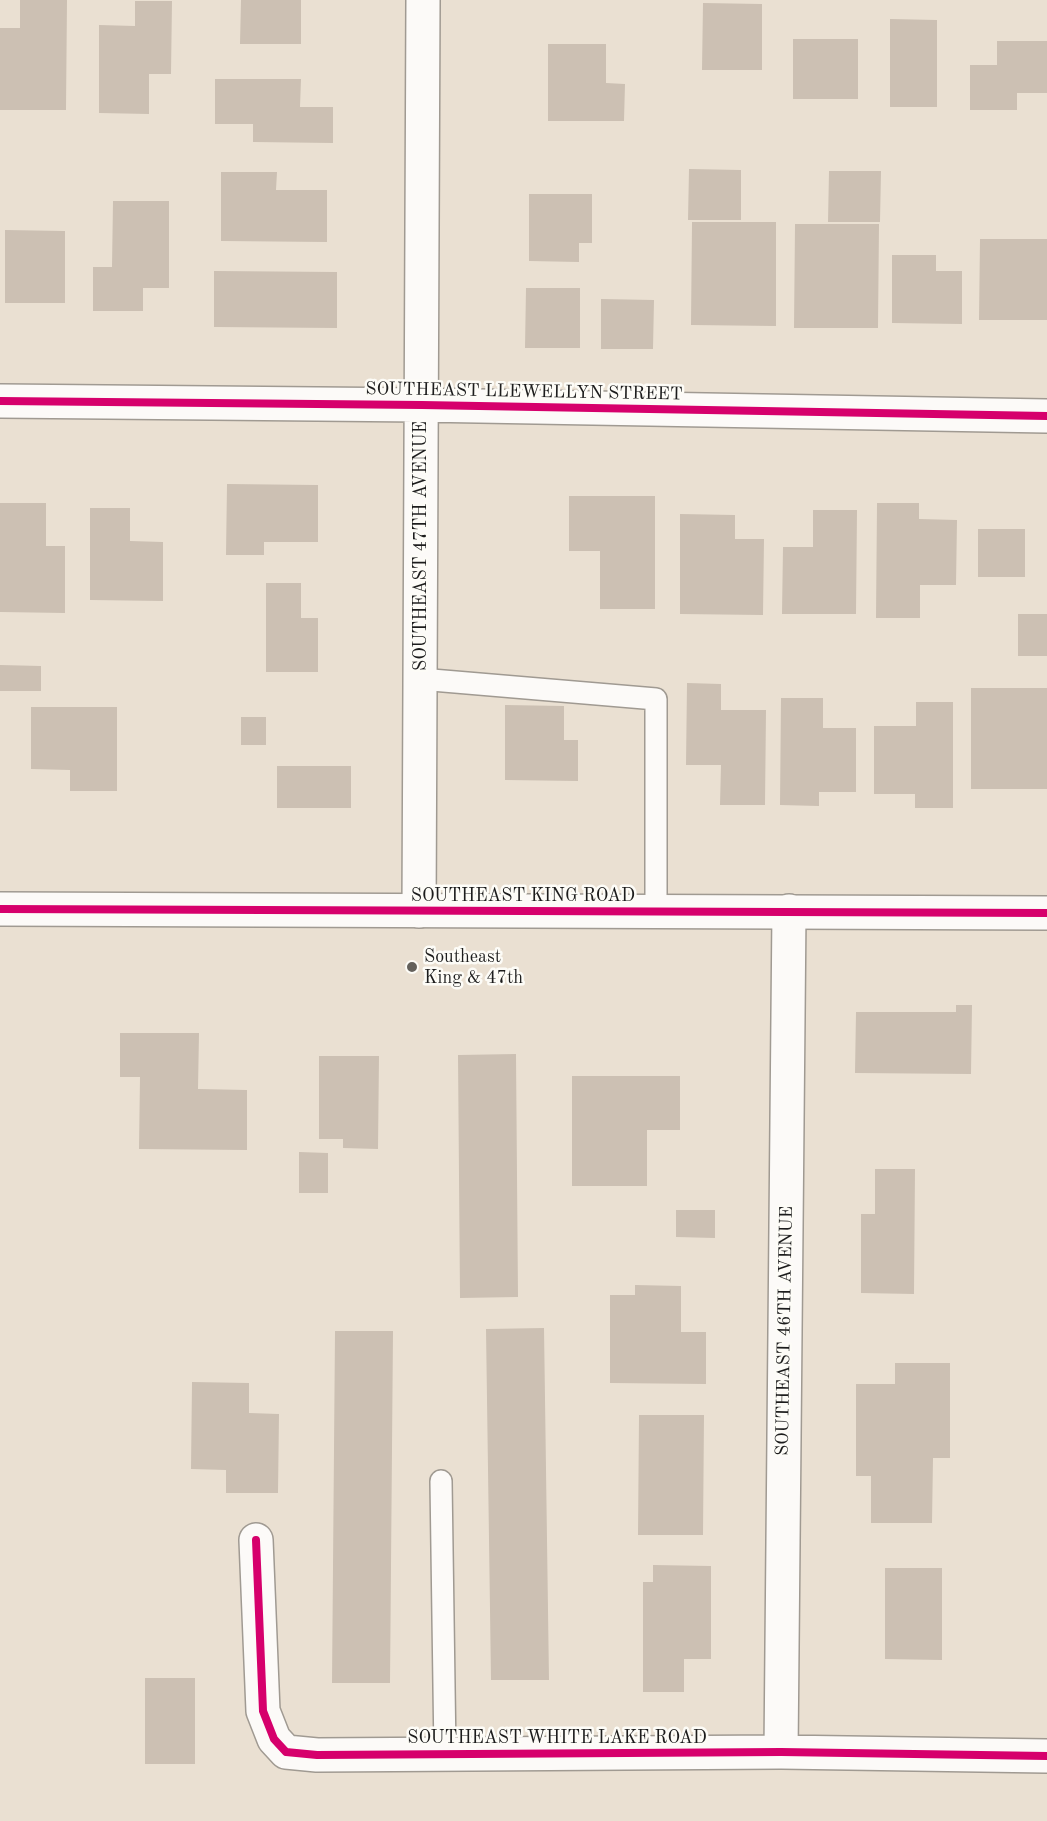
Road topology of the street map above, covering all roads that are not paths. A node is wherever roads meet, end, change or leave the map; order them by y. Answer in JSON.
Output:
{"nodes":[{"id":1,"x":423,"y":0,"type":"edge"},
{"id":2,"x":0,"y":401,"type":"edge"},
{"id":3,"x":422,"y":405,"type":"junction"},
{"id":4,"x":1047,"y":416,"type":"edge"},
{"id":5,"x":420,"y":679,"type":"junction"},
{"id":6,"x":0,"y":909,"type":"edge"},
{"id":7,"x":419,"y":911,"type":"junction"},
{"id":8,"x":656,"y":911,"type":"junction"},
{"id":9,"x":789,"y":911,"type":"junction"},
{"id":10,"x":1047,"y":913,"type":"edge"},
{"id":11,"x":441,"y":1481,"type":"dead end"},
{"id":12,"x":256,"y":1540,"type":"dead end"},
{"id":13,"x":781,"y":1752,"type":"junction"},
{"id":14,"x":445,"y":1754,"type":"junction"},
{"id":15,"x":1047,"y":1756,"type":"edge"}],
"edges":[{"from":1,"to":3,"type":"street","name":"SOUTHEAST 47TH AVENUE"},
{"from":2,"to":3,"type":"street","name":"SOUTHEAST LLEWELLYN STREET"},
{"from":3,"to":4,"type":"street","name":"SOUTHEAST LLEWELLYN STREET"},
{"from":3,"to":5,"type":"street","name":"SOUTHEAST 47TH AVENUE"},
{"from":5,"to":7,"type":"street","name":"SOUTHEAST 47TH AVENUE"},
{"from":5,"to":8,"type":"lane"},
{"from":6,"to":7,"type":"street","name":"SOUTHEAST KING ROAD"},
{"from":7,"to":8,"type":"street","name":"SOUTHEAST KING ROAD"},
{"from":8,"to":9,"type":"street","name":"SOUTHEAST KING ROAD"},
{"from":9,"to":10,"type":"street","name":"SOUTHEAST KING ROAD"},
{"from":9,"to":13,"type":"street","name":"SOUTHEAST 46TH AVENUE"},
{"from":11,"to":14,"type":"lane"},
{"from":12,"to":14,"type":"street","name":"SOUTHEAST WHITE LAKE ROAD"},
{"from":13,"to":14,"type":"street","name":"SOUTHEAST WHITE LAKE ROAD"},
{"from":13,"to":15,"type":"street","name":"SOUTHEAST WHITE LAKE ROAD"}]}
